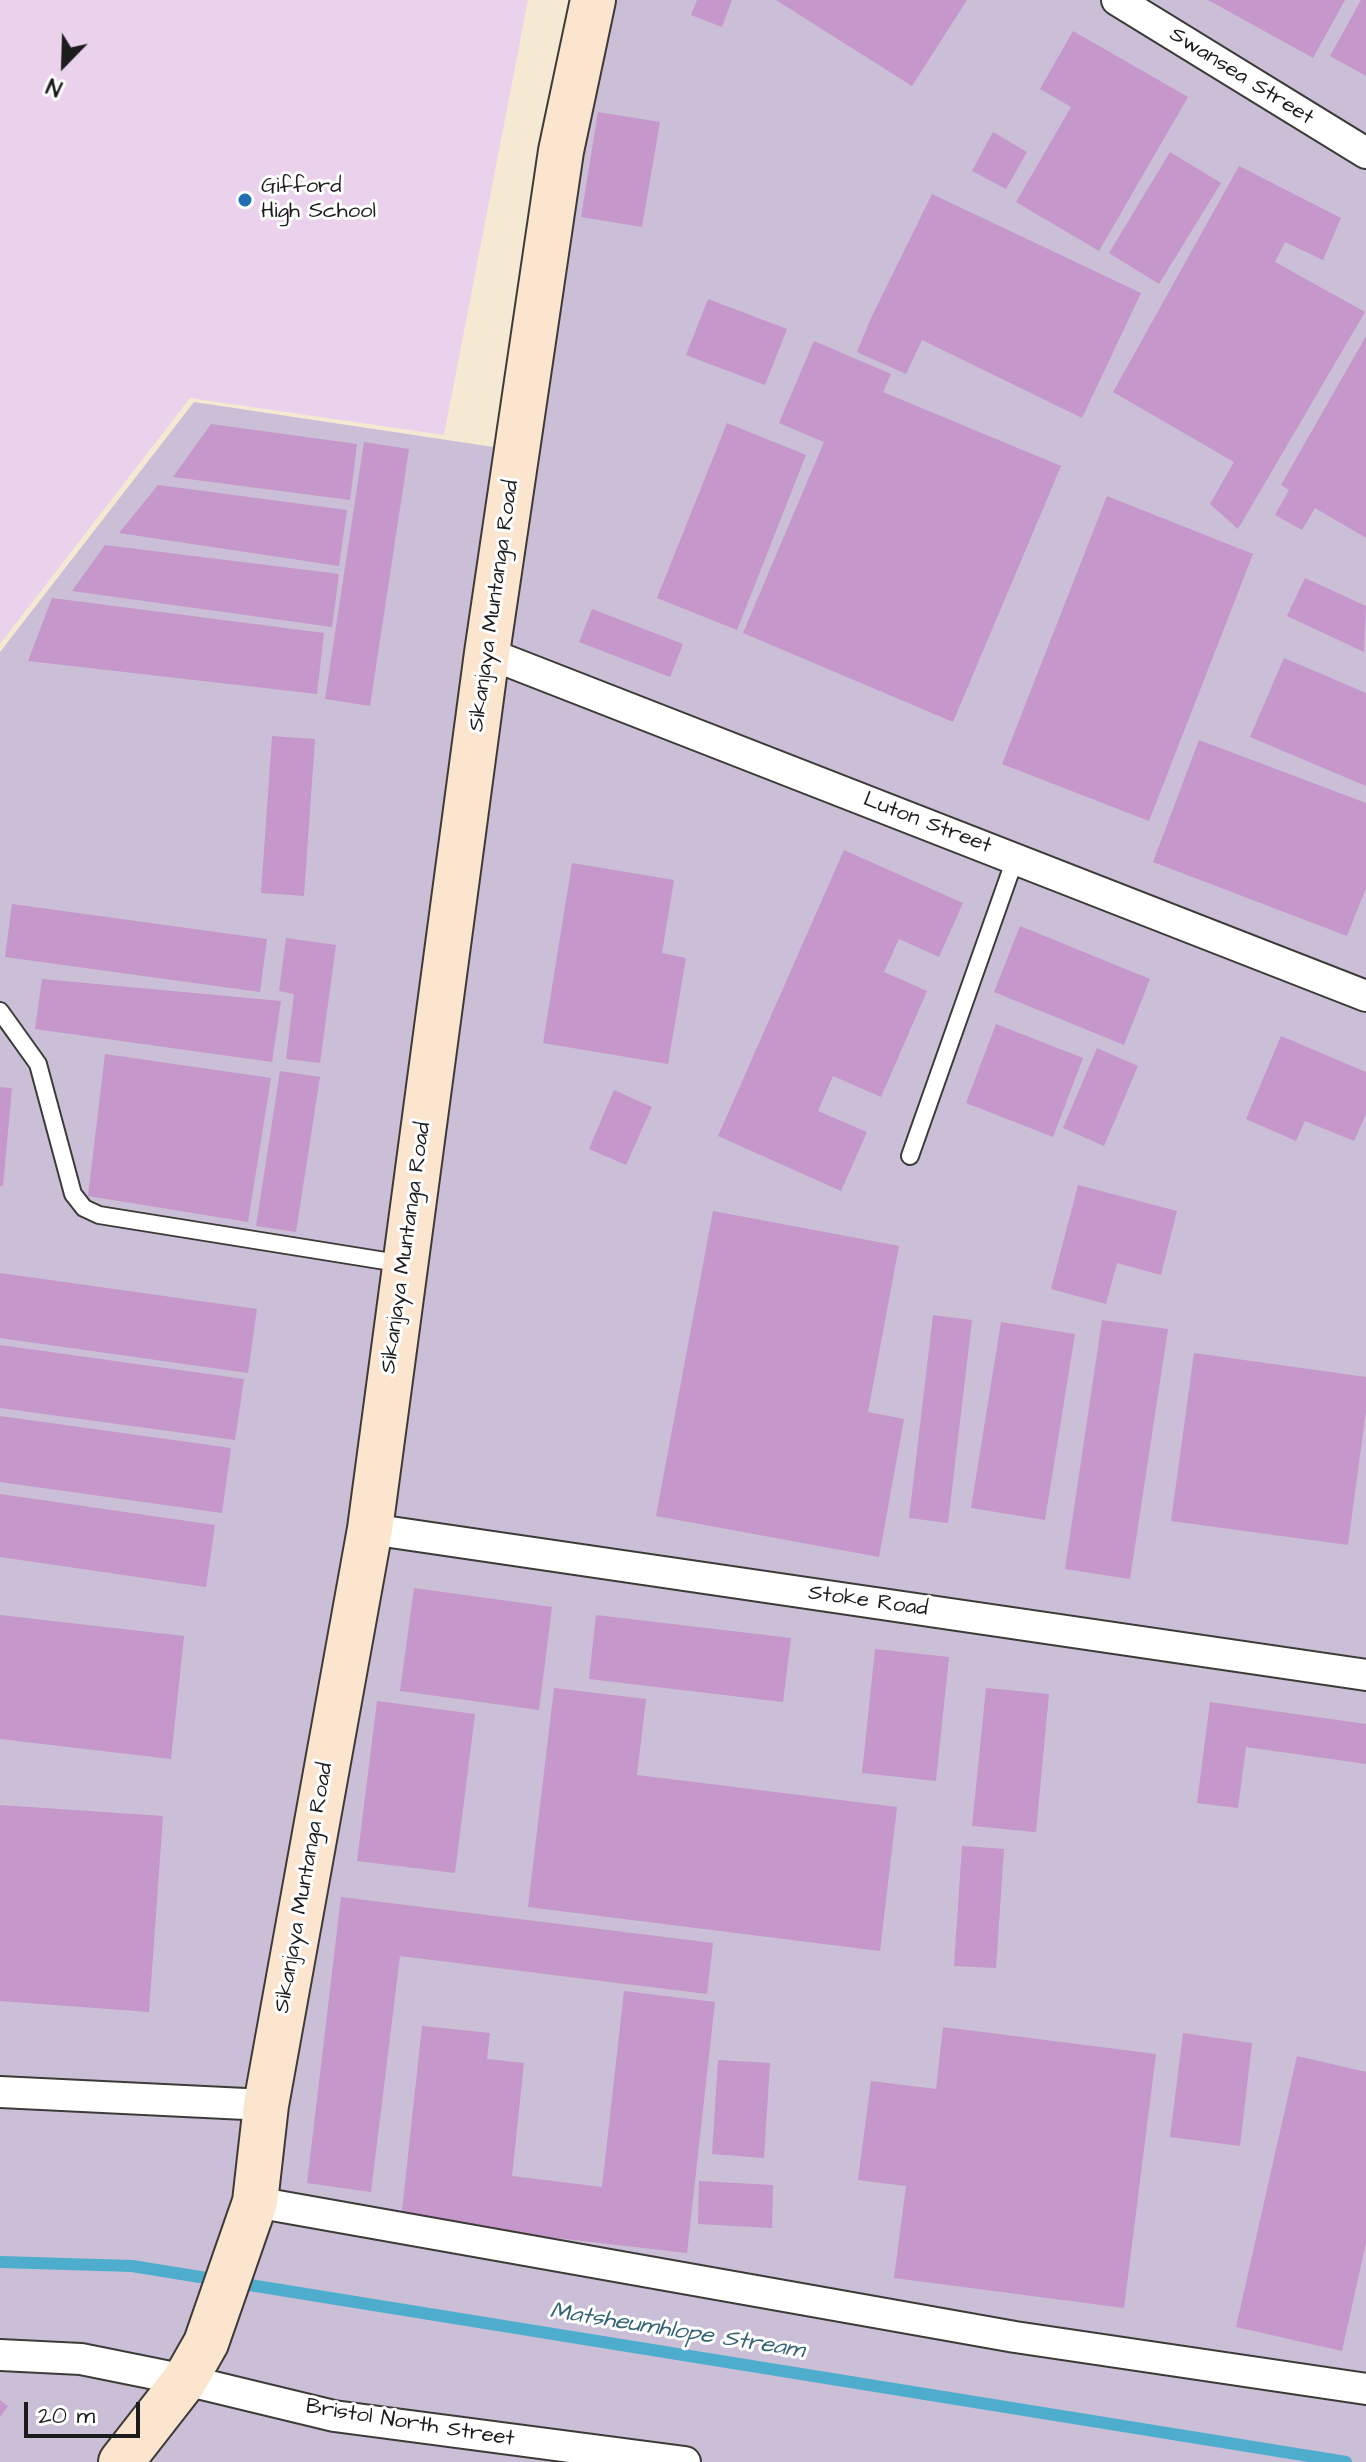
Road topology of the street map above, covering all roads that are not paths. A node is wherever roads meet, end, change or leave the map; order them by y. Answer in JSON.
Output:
{"nodes":[{"id":1,"x":593,"y":0,"type":"edge"},
{"id":2,"x":1117,"y":0,"type":"edge"},
{"id":3,"x":1366,"y":153,"type":"edge"},
{"id":4,"x":487,"y":653,"type":"junction"},
{"id":5,"x":1015,"y":859,"type":"junction"},
{"id":6,"x":1366,"y":996,"type":"edge"},
{"id":7,"x":0,"y":1011,"type":"edge"},
{"id":8,"x":910,"y":1156,"type":"dead end"},
{"id":9,"x":405,"y":1264,"type":"junction"},
{"id":10,"x":370,"y":1529,"type":"junction"},
{"id":11,"x":1366,"y":1675,"type":"edge"},
{"id":12,"x":0,"y":2092,"type":"edge"},
{"id":13,"x":266,"y":2105,"type":"junction"},
{"id":14,"x":249,"y":2221,"type":"junction"},
{"id":15,"x":0,"y":2355,"type":"edge"},
{"id":16,"x":195,"y":2362,"type":"junction"},
{"id":17,"x":1366,"y":2389,"type":"edge"},
{"id":18,"x":121,"y":2462,"type":"edge"},
{"id":19,"x":685,"y":2462,"type":"edge"}],
"edges":[{"from":1,"to":4,"type":"street","name":"Sikanjaya Muntanga Road"},
{"from":2,"to":3,"type":"street","name":"Swansea Street"},
{"from":4,"to":5,"type":"street","name":"Luton Street"},
{"from":4,"to":9,"type":"street","name":"Sikanjaya Muntanga Road"},
{"from":5,"to":6,"type":"street","name":"Luton Street"},
{"from":5,"to":8,"type":"lane"},
{"from":7,"to":9,"type":"lane"},
{"from":9,"to":10,"type":"street","name":"Sikanjaya Muntanga Road"},
{"from":10,"to":11,"type":"street","name":"Stoke Road"},
{"from":10,"to":13,"type":"street","name":"Sikanjaya Muntanga Road"},
{"from":12,"to":13,"type":"street"},
{"from":13,"to":14,"type":"street","name":"Sikanjaya Muntanga Road"},
{"from":14,"to":16,"type":"street","name":"Sikanjaya Muntanga Road"},
{"from":14,"to":17,"type":"street"},
{"from":15,"to":16,"type":"street","name":"Bristol North Street"},
{"from":16,"to":18,"type":"street","name":"Sikanjaya Muntanga Road"},
{"from":16,"to":19,"type":"street","name":"Bristol North Street"}]}
